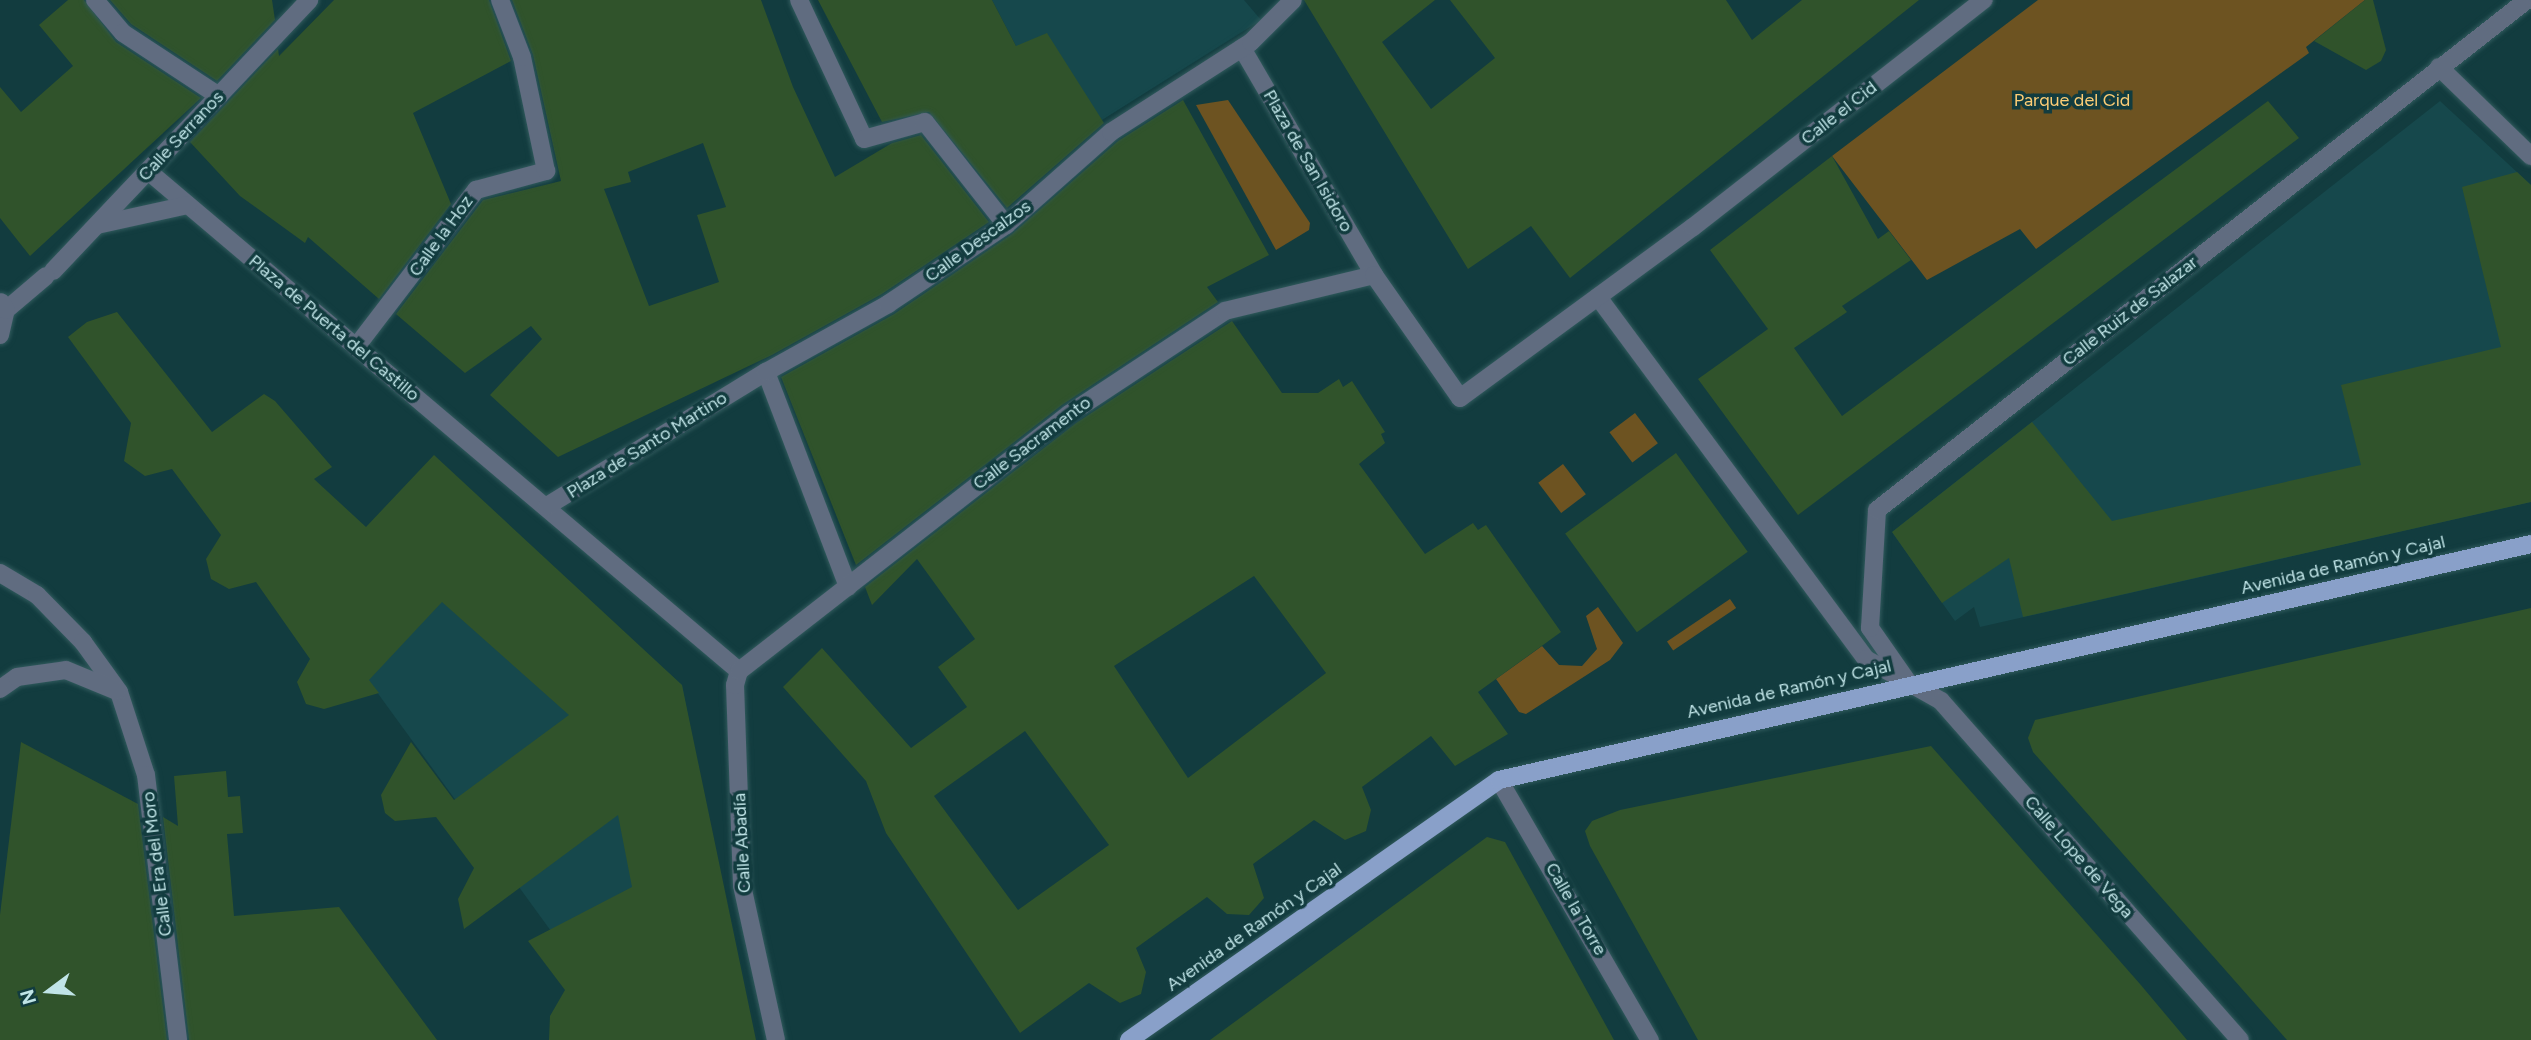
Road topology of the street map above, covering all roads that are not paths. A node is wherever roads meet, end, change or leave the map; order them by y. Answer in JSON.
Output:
{"nodes":[{"id":1,"x":95,"y":0,"type":"edge"},
{"id":2,"x":309,"y":0,"type":"edge"},
{"id":3,"x":500,"y":0,"type":"edge"},
{"id":4,"x":799,"y":0,"type":"edge"},
{"id":5,"x":1984,"y":0,"type":"edge"},
{"id":6,"x":2527,"y":0,"type":"edge"},
{"id":7,"x":1292,"y":1,"type":"edge"},
{"id":8,"x":1241,"y":48,"type":"junction"},
{"id":9,"x":2439,"y":67,"type":"junction"},
{"id":10,"x":219,"y":96,"type":"junction"},
{"id":11,"x":2531,"y":156,"type":"edge"},
{"id":12,"x":148,"y":171,"type":"junction"},
{"id":13,"x":188,"y":205,"type":"junction"},
{"id":14,"x":97,"y":225,"type":"junction"},
{"id":15,"x":1006,"y":225,"type":"junction"},
{"id":16,"x":1374,"y":275,"type":"junction"},
{"id":17,"x":1598,"y":297,"type":"junction"},
{"id":18,"x":3,"y":306,"type":"edge"},
{"id":19,"x":0,"y":335,"type":"edge"},
{"id":20,"x":356,"y":347,"type":"junction"},
{"id":21,"x":766,"y":372,"type":"junction"},
{"id":22,"x":547,"y":506,"type":"junction"},
{"id":23,"x":2531,"y":544,"type":"edge"},
{"id":24,"x":0,"y":573,"type":"edge"},
{"id":25,"x":848,"y":587,"type":"junction"},
{"id":26,"x":737,"y":678,"type":"junction"},
{"id":27,"x":1909,"y":682,"type":"junction"},
{"id":28,"x":0,"y":689,"type":"edge"},
{"id":29,"x":119,"y":692,"type":"junction"},
{"id":30,"x":1499,"y":780,"type":"junction"},
{"id":31,"x":178,"y":1040,"type":"edge"},
{"id":32,"x":776,"y":1040,"type":"edge"},
{"id":33,"x":1129,"y":1040,"type":"edge"},
{"id":34,"x":1650,"y":1040,"type":"edge"},
{"id":35,"x":2240,"y":1040,"type":"edge"}],
"edges":[{"from":1,"to":10,"type":"street"},
{"from":2,"to":10,"type":"street","name":"Calle Serranos"},
{"from":3,"to":20,"type":"street","name":"Calle la Hoz"},
{"from":4,"to":15,"type":"street"},
{"from":5,"to":17,"type":"street","name":"Calle el Cid"},
{"from":6,"to":9,"type":"street","name":"Calle Ruiz de Salazar"},
{"from":7,"to":8,"type":"street","name":"Calle Descalzos"},
{"from":8,"to":15,"type":"street","name":"Calle Descalzos"},
{"from":8,"to":16,"type":"street","name":"Plaza de San Isidoro"},
{"from":9,"to":11,"type":"street"},
{"from":9,"to":27,"type":"street","name":"Calle Ruiz de Salazar"},
{"from":10,"to":12,"type":"street","name":"Calle Serranos"},
{"from":12,"to":13,"type":"street","name":"Plaza de Puerta del Castillo"},
{"from":12,"to":14,"type":"street","name":"Calle Serranos"},
{"from":13,"to":14,"type":"street"},
{"from":13,"to":20,"type":"street","name":"Plaza de Puerta del Castillo"},
{"from":14,"to":18,"type":"street","name":"Calle Serranos"},
{"from":15,"to":21,"type":"street","name":"Calle Descalzos"},
{"from":16,"to":17,"type":"street","name":"Plaza de San Isidoro"},
{"from":16,"to":25,"type":"street","name":"Calle Sacramento"},
{"from":17,"to":27,"type":"street","name":"Calle Lope de Vega"},
{"from":18,"to":19,"type":"street"},
{"from":20,"to":22,"type":"street","name":"Plaza de Puerta del Castillo"},
{"from":21,"to":22,"type":"street","name":"Plaza de Santo Martino"},
{"from":21,"to":25,"type":"street"},
{"from":22,"to":26,"type":"street","name":"Plaza de Santo Martino"},
{"from":23,"to":27,"type":"main road","name":"Avenida de Ramón y Cajal"},
{"from":24,"to":29,"type":"street","name":"Calle Era del Moro"},
{"from":25,"to":26,"type":"street","name":"Calle Sacramento"},
{"from":26,"to":32,"type":"street","name":"Calle Abadía"},
{"from":27,"to":30,"type":"main road","name":"Avenida de Ramón y Cajal"},
{"from":27,"to":35,"type":"street","name":"Calle Lope de Vega"},
{"from":28,"to":29,"type":"street"},
{"from":29,"to":31,"type":"street","name":"Calle Era del Moro"},
{"from":30,"to":33,"type":"main road","name":"Avenida de Ramón y Cajal"},
{"from":30,"to":34,"type":"street","name":"Calle la Torre"}]}
